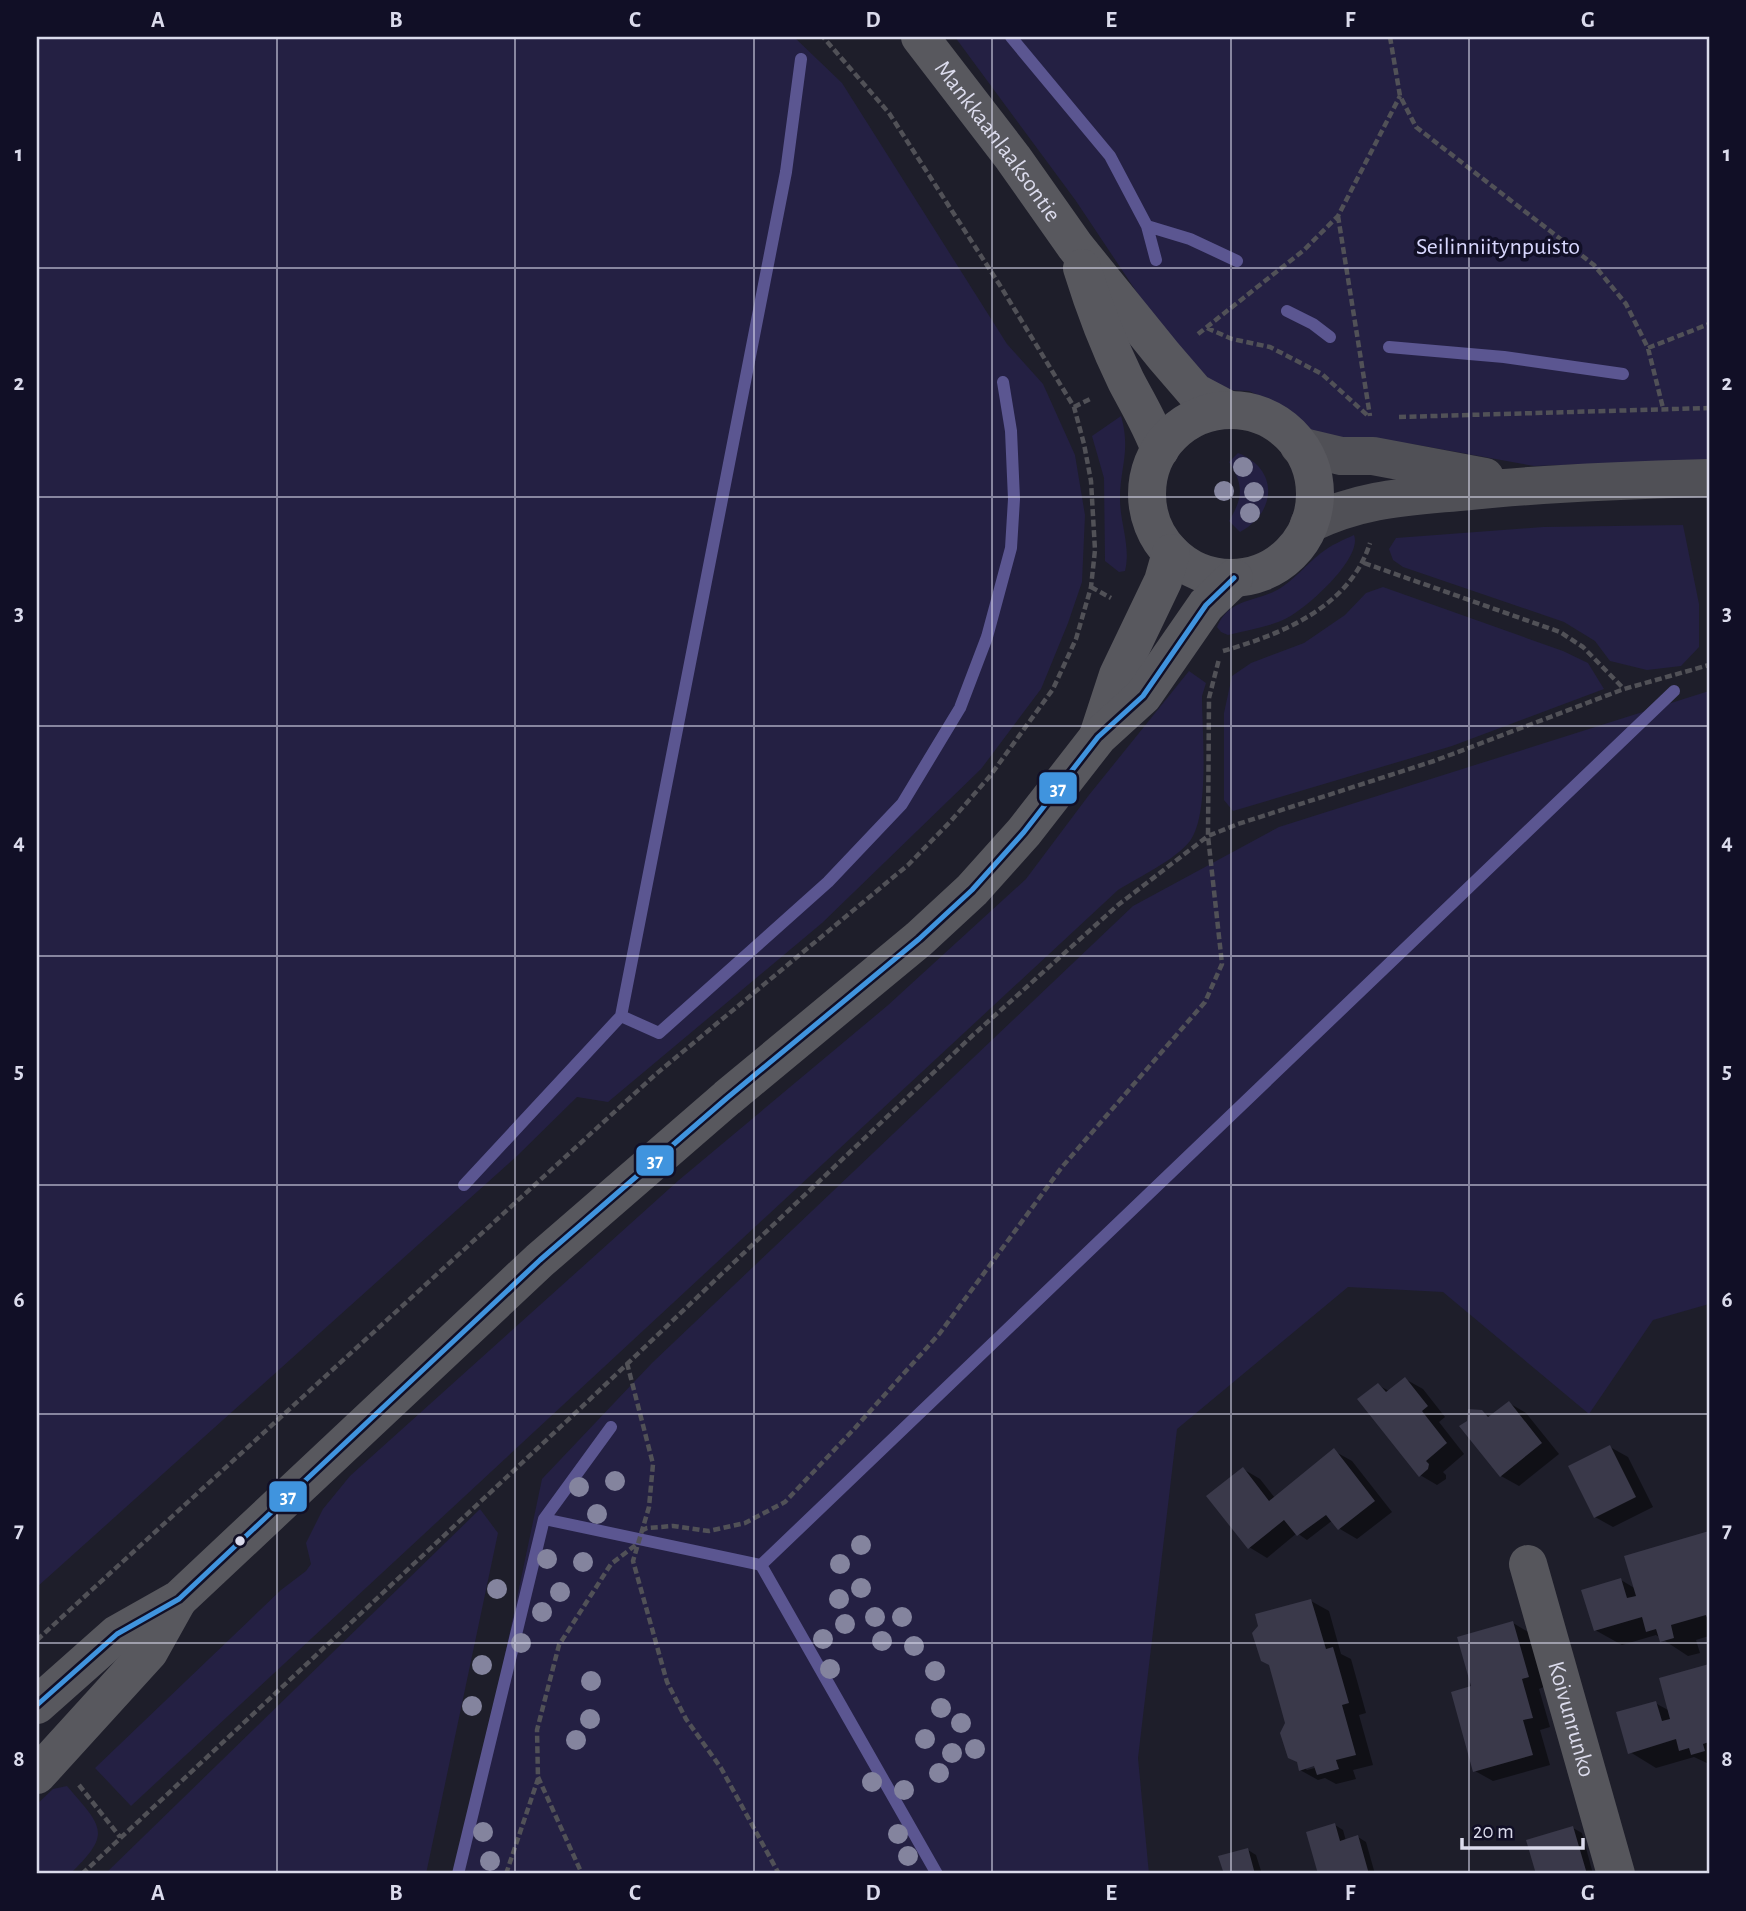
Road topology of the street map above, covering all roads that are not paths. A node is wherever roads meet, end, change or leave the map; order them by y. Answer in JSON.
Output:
{"nodes":[{"id":1,"x":920,"y":37,"type":"edge"},
{"id":2,"x":1075,"y":246,"type":"junction"},
{"id":3,"x":1229,"y":410,"type":"junction"},
{"id":4,"x":1299,"y":446,"type":"junction"},
{"id":5,"x":1160,"y":450,"type":"junction"},
{"id":6,"x":1709,"y":478,"type":"edge"},
{"id":7,"x":1525,"y":485,"type":"junction"},
{"id":8,"x":1309,"y":524,"type":"junction"},
{"id":9,"x":1171,"y":553,"type":"junction"},
{"id":10,"x":1234,"y":578,"type":"junction"},
{"id":11,"x":1098,"y":737,"type":"junction"},
{"id":12,"x":1528,"y":1564,"type":"dead end"},
{"id":13,"x":179,"y":1599,"type":"junction"},
{"id":14,"x":37,"y":1705,"type":"edge"},
{"id":15,"x":37,"y":1775,"type":"edge"},
{"id":16,"x":1616,"y":1874,"type":"edge"}],
"edges":[{"from":1,"to":2,"type":"main road","name":"Mankkaanlaaksontie"},
{"from":2,"to":3,"type":"main road","name":"Mankkaanlaaksontie"},
{"from":2,"to":5,"type":"main road","name":"Mankkaanlaaksontie"},
{"from":3,"to":4,"type":"main road"},
{"from":3,"to":5,"type":"main road"},
{"from":4,"to":7,"type":"main road"},
{"from":4,"to":8,"type":"main road"},
{"from":5,"to":9,"type":"main road"},
{"from":6,"to":7,"type":"main road"},
{"from":7,"to":8,"type":"main road"},
{"from":8,"to":10,"type":"main road"},
{"from":9,"to":10,"type":"main road"},
{"from":9,"to":11,"type":"main road"},
{"from":10,"to":11,"type":"main road"},
{"from":11,"to":13,"type":"main road"},
{"from":12,"to":16,"type":"street","name":"Koivunrunko"},
{"from":13,"to":14,"type":"main road"},
{"from":13,"to":15,"type":"main road"}]}
